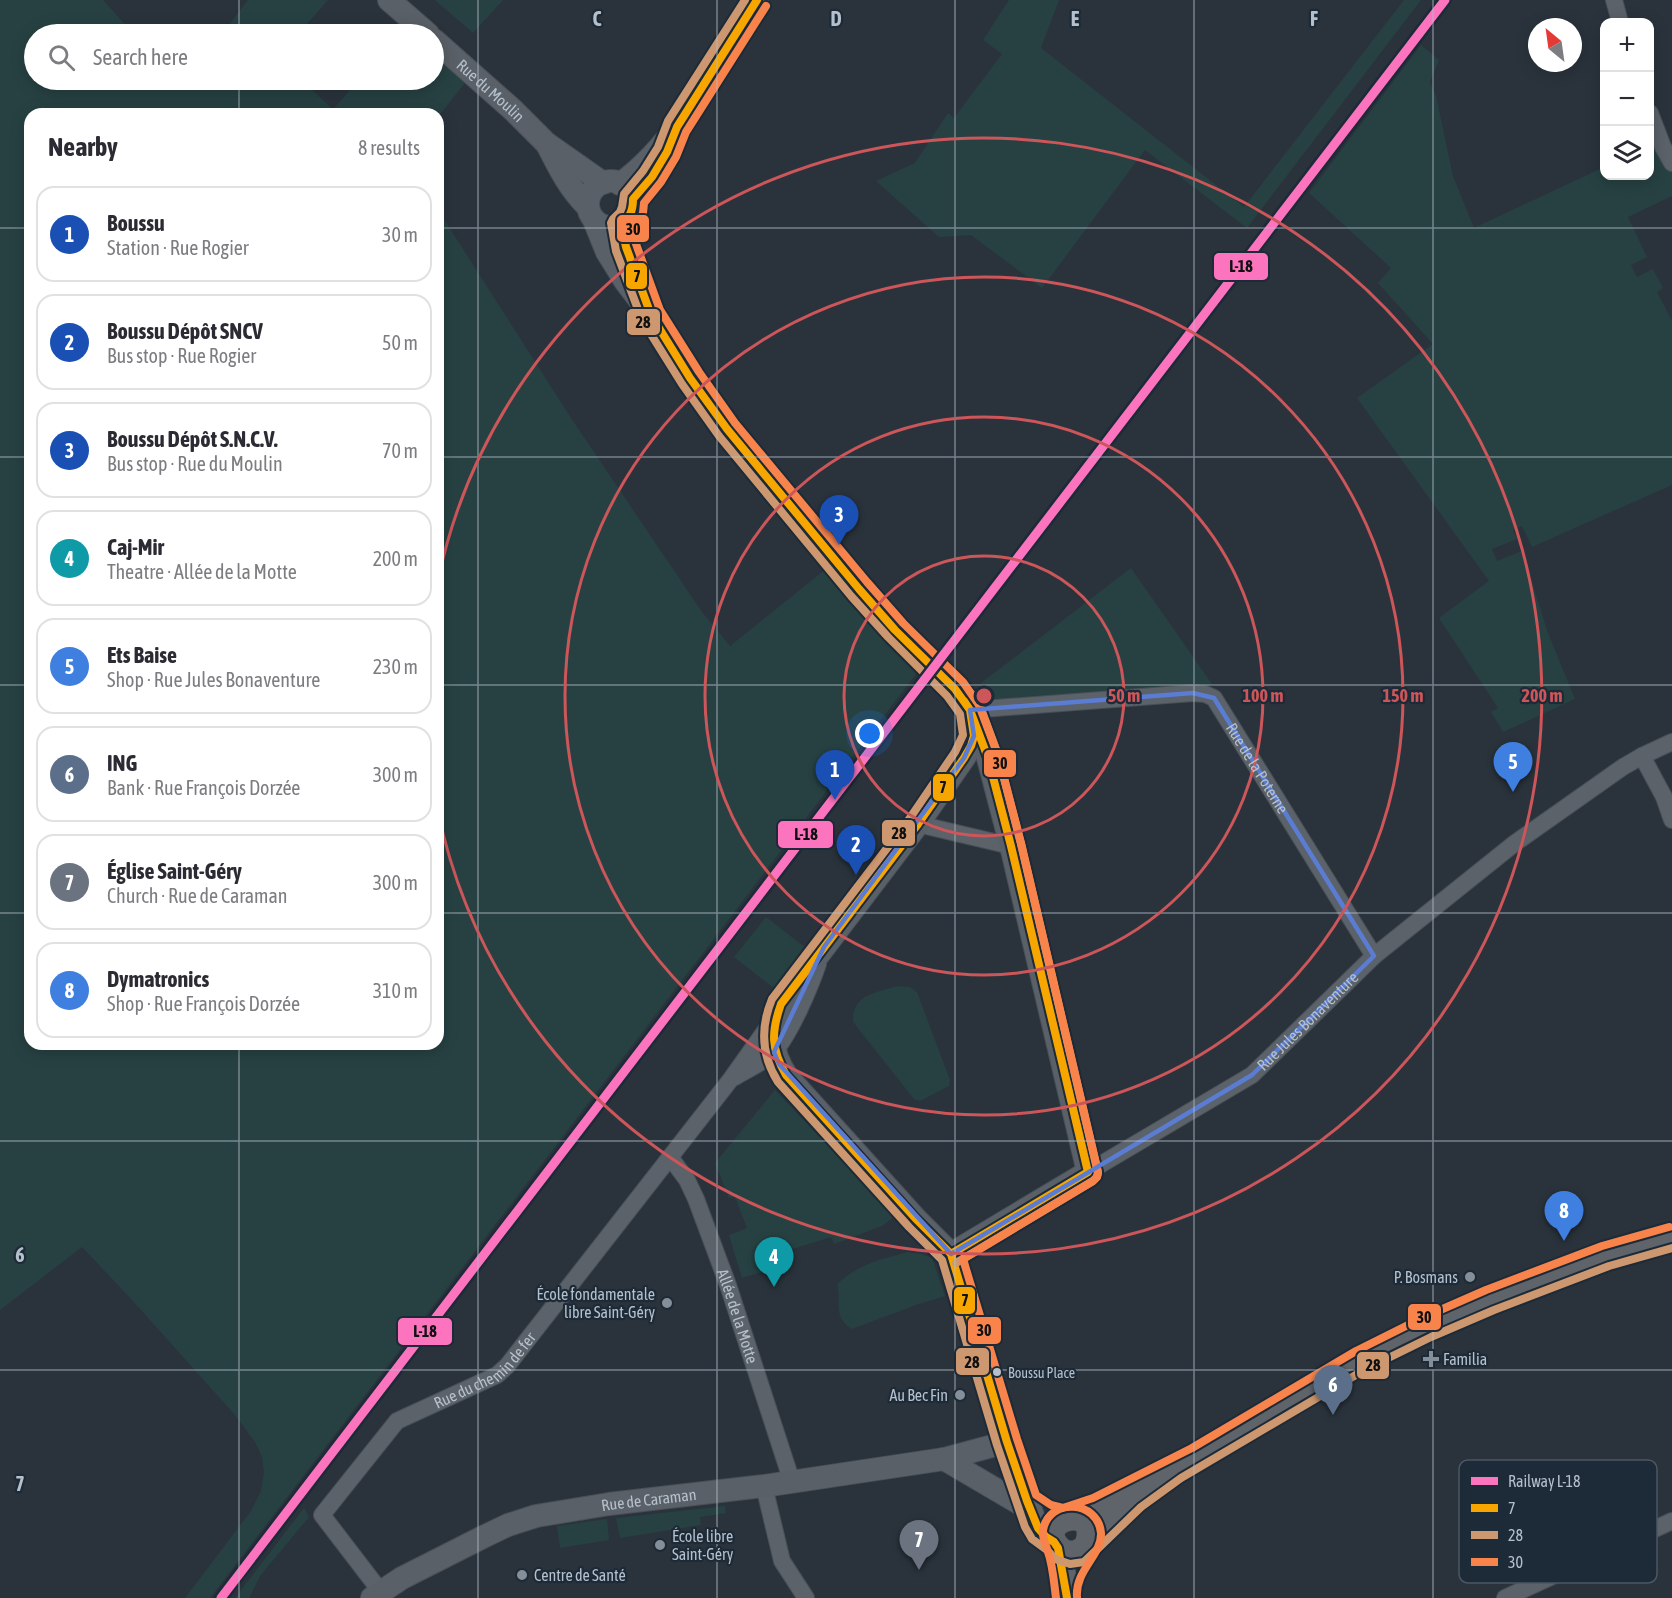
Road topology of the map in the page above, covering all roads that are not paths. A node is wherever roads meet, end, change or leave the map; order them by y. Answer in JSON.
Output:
{"nodes":[{"id":1,"x":389,"y":0,"type":"edge"},
{"id":2,"x":757,"y":0,"type":"edge"},
{"id":3,"x":1614,"y":0,"type":"edge"},
{"id":4,"x":1619,"y":18,"type":"edge"},
{"id":5,"x":417,"y":24,"type":"edge"},
{"id":6,"x":444,"y":49,"type":"edge"},
{"id":7,"x":1654,"y":123,"type":"edge"},
{"id":8,"x":546,"y":143,"type":"junction"},
{"id":9,"x":1672,"y":163,"type":"edge"},
{"id":10,"x":619,"y":188,"type":"junction"},
{"id":11,"x":591,"y":214,"type":"junction"},
{"id":12,"x":621,"y":225,"type":"junction"},
{"id":13,"x":651,"y":315,"type":"junction"},
{"id":14,"x":970,"y":710,"type":"junction"},
{"id":15,"x":1672,"y":742,"type":"edge"},
{"id":16,"x":1642,"y":756,"type":"junction"},
{"id":17,"x":1672,"y":820,"type":"edge"},
{"id":18,"x":918,"y":824,"type":"junction"},
{"id":19,"x":1011,"y":846,"type":"junction"},
{"id":20,"x":824,"y":948,"type":"junction"},
{"id":21,"x":1374,"y":956,"type":"junction"},
{"id":22,"x":776,"y":1017,"type":"junction"},
{"id":23,"x":775,"y":1063,"type":"junction"},
{"id":24,"x":731,"y":1079,"type":"junction"},
{"id":25,"x":669,"y":1157,"type":"junction"},
{"id":26,"x":1088,"y":1172,"type":"junction"},
{"id":27,"x":1672,"y":1237,"type":"edge"},
{"id":28,"x":951,"y":1254,"type":"junction"},
{"id":29,"x":1007,"y":1442,"type":"junction"},
{"id":30,"x":944,"y":1459,"type":"junction"},
{"id":31,"x":1176,"y":1469,"type":"junction"},
{"id":32,"x":792,"y":1482,"type":"junction"},
{"id":33,"x":764,"y":1486,"type":"junction"},
{"id":34,"x":1029,"y":1506,"type":"junction"},
{"id":35,"x":1672,"y":1521,"type":"edge"},
{"id":36,"x":1657,"y":1528,"type":"edge"},
{"id":37,"x":1062,"y":1532,"type":"junction"},
{"id":38,"x":1086,"y":1547,"type":"junction"},
{"id":39,"x":1538,"y":1583,"type":"edge"},
{"id":40,"x":376,"y":1595,"type":"edge"},
{"id":41,"x":1066,"y":1595,"type":"edge"},
{"id":42,"x":806,"y":1598,"type":"edge"},
{"id":43,"x":1505,"y":1598,"type":"edge"}],
"edges":[{"from":1,"to":5,"type":"street"},
{"from":2,"to":10,"type":"street"},
{"from":3,"to":4,"type":"street"},
{"from":6,"to":8,"type":"street","name":"Rue du Moulin"},
{"from":7,"to":9,"type":"street"},
{"from":8,"to":10,"type":"street","name":"Rue du Moulin"},
{"from":8,"to":11,"type":"street","name":"Rue du Moulin"},
{"from":10,"to":11,"type":"street"},
{"from":10,"to":12,"type":"street"},
{"from":11,"to":12,"type":"street"},
{"from":11,"to":13,"type":"street","name":"Rue du Moulin"},
{"from":12,"to":13,"type":"street","name":"Rue du Moulin"},
{"from":13,"to":14,"type":"street","name":"Rue du Moulin"},
{"from":14,"to":18,"type":"street"},
{"from":14,"to":19,"type":"street","name":"Rue du Moulin"},
{"from":14,"to":21,"type":"street","name":"Rue de la Poterne"},
{"from":15,"to":16,"type":"street","name":"Rue Jules Bonaventure"},
{"from":16,"to":17,"type":"street"},
{"from":16,"to":21,"type":"street","name":"Rue Jules Bonaventure"},
{"from":18,"to":19,"type":"street"},
{"from":18,"to":20,"type":"street"},
{"from":19,"to":26,"type":"street","name":"Rue du Moulin"},
{"from":20,"to":22,"type":"street"},
{"from":20,"to":23,"type":"street"},
{"from":21,"to":26,"type":"street","name":"Rue Jules Bonaventure"},
{"from":22,"to":23,"type":"street"},
{"from":22,"to":24,"type":"street","name":"Rue du chemin de fer"},
{"from":23,"to":24,"type":"street"},
{"from":23,"to":28,"type":"street"},
{"from":24,"to":25,"type":"street","name":"Rue du chemin de fer"},
{"from":25,"to":32,"type":"street","name":"Allée de la Motte"},
{"from":25,"to":40,"type":"street","name":"Rue du chemin de fer"},
{"from":26,"to":28,"type":"street","name":"Rue Jules Bonaventure"},
{"from":27,"to":31,"type":"main road"},
{"from":28,"to":29,"type":"street"},
{"from":29,"to":30,"type":"street","name":"Rue de Caraman"},
{"from":29,"to":34,"type":"street"},
{"from":30,"to":32,"type":"street","name":"Rue de Caraman"},
{"from":30,"to":34,"type":"street"},
{"from":31,"to":37,"type":"main road"},
{"from":31,"to":38,"type":"main road"},
{"from":32,"to":33,"type":"street","name":"Rue de Caraman"},
{"from":33,"to":40,"type":"street","name":"Rue de Caraman"},
{"from":33,"to":42,"type":"street"},
{"from":34,"to":37,"type":"street"},
{"from":35,"to":36,"type":"street"},
{"from":37,"to":38,"type":"main road"},
{"from":37,"to":38,"type":"main road"},
{"from":37,"to":41,"type":"main road"},
{"from":38,"to":41,"type":"main road"},
{"from":39,"to":43,"type":"street"}]}
